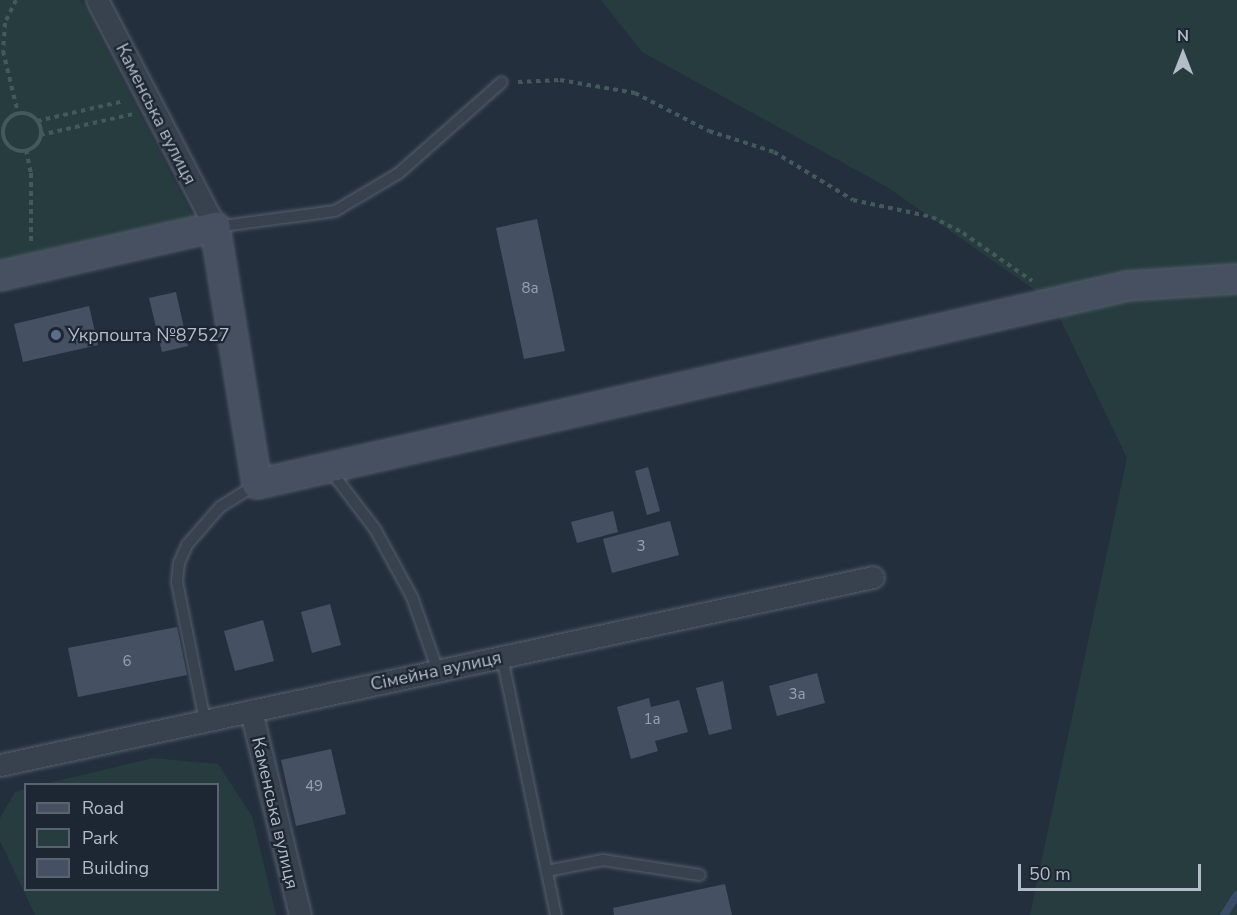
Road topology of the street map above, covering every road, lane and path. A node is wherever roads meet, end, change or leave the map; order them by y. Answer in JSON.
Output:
{"nodes":[{"id":1,"x":16,"y":0,"type":"edge"},
{"id":2,"x":97,"y":0,"type":"edge"},
{"id":3,"x":502,"y":82,"type":"joint"},
{"id":4,"x":150,"y":102,"type":"junction"},
{"id":5,"x":18,"y":113,"type":"junction"},
{"id":6,"x":37,"y":121,"type":"junction"},
{"id":7,"x":40,"y":135,"type":"junction"},
{"id":8,"x":2,"y":136,"type":"edge"},
{"id":9,"x":26,"y":150,"type":"junction"},
{"id":10,"x":215,"y":227,"type":"junction"},
{"id":11,"x":30,"y":269,"type":"junction"},
{"id":12,"x":0,"y":276,"type":"edge"},
{"id":13,"x":1237,"y":279,"type":"edge"},
{"id":14,"x":1061,"y":300,"type":"junction"},
{"id":15,"x":328,"y":467,"type":"junction"},
{"id":16,"x":257,"y":484,"type":"junction"},
{"id":17,"x":873,"y":578,"type":"dead end"},
{"id":18,"x":502,"y":657,"type":"junction"},
{"id":19,"x":438,"y":670,"type":"junction"},
{"id":20,"x":251,"y":711,"type":"junction"},
{"id":21,"x":205,"y":721,"type":"junction"},
{"id":22,"x":0,"y":765,"type":"edge"},
{"id":23,"x":547,"y":871,"type":"junction"},
{"id":24,"x":700,"y":875,"type":"dead end"},
{"id":25,"x":300,"y":915,"type":"edge"},
{"id":26,"x":556,"y":915,"type":"edge"}],
"edges":[{"from":1,"to":5,"type":"path"},
{"from":2,"to":4,"type":"street","name":"Каменська вулиця"},
{"from":3,"to":10,"type":"lane"},
{"from":3,"to":14,"type":"path"},
{"from":4,"to":6,"type":"path"},
{"from":4,"to":7,"type":"path"},
{"from":4,"to":10,"type":"street","name":"Каменська вулиця"},
{"from":5,"to":6,"type":"path"},
{"from":5,"to":8,"type":"path"},
{"from":6,"to":7,"type":"path"},
{"from":7,"to":9,"type":"path"},
{"from":8,"to":9,"type":"path"},
{"from":9,"to":11,"type":"path"},
{"from":10,"to":11,"type":"street"},
{"from":10,"to":16,"type":"street","name":"Каменська вулиця"},
{"from":11,"to":12,"type":"street"},
{"from":13,"to":14,"type":"street"},
{"from":14,"to":15,"type":"street"},
{"from":15,"to":16,"type":"street"},
{"from":15,"to":19,"type":"lane"},
{"from":16,"to":21,"type":"lane"},
{"from":17,"to":18,"type":"street","name":"Сімейна вулиця"},
{"from":18,"to":19,"type":"street","name":"Сімейна вулиця"},
{"from":18,"to":23,"type":"lane"},
{"from":19,"to":20,"type":"street","name":"Сімейна вулиця"},
{"from":20,"to":21,"type":"street","name":"Сімейна вулиця"},
{"from":20,"to":25,"type":"street","name":"Каменська вулиця"},
{"from":21,"to":22,"type":"street","name":"Сімейна вулиця"},
{"from":23,"to":24,"type":"lane"},
{"from":23,"to":26,"type":"lane"}]}
